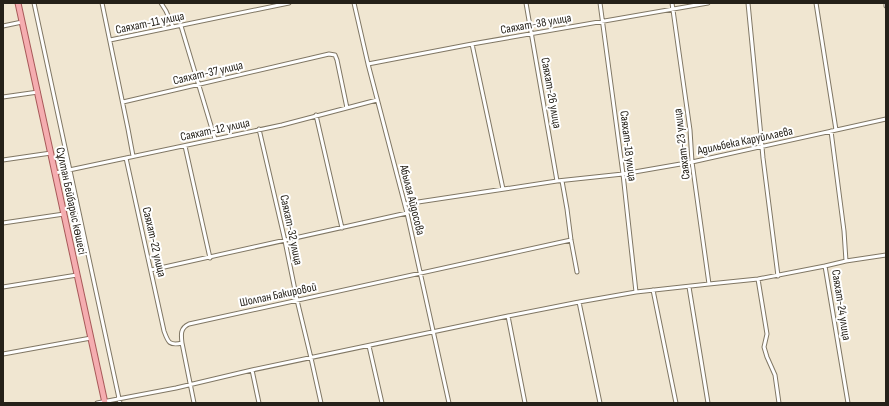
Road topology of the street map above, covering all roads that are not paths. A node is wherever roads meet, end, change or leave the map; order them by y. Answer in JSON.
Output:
{"nodes":[{"id":1,"x":18,"y":3,"type":"edge"},
{"id":2,"x":34,"y":3,"type":"edge"},
{"id":3,"x":102,"y":3,"type":"edge"},
{"id":4,"x":161,"y":3,"type":"edge"},
{"id":5,"x":289,"y":3,"type":"edge"},
{"id":6,"x":354,"y":3,"type":"edge"},
{"id":7,"x":526,"y":3,"type":"edge"},
{"id":8,"x":600,"y":3,"type":"edge"},
{"id":9,"x":672,"y":3,"type":"edge"},
{"id":10,"x":708,"y":3,"type":"edge"},
{"id":11,"x":748,"y":3,"type":"edge"},
{"id":12,"x":816,"y":3,"type":"edge"},
{"id":13,"x":672,"y":9,"type":"junction"},
{"id":14,"x":22,"y":22,"type":"junction"},
{"id":15,"x":602,"y":22,"type":"junction"},
{"id":16,"x":3,"y":26,"type":"edge"},
{"id":17,"x":181,"y":26,"type":"junction"},
{"id":18,"x":173,"y":27,"type":"junction"},
{"id":19,"x":531,"y":33,"type":"junction"},
{"id":20,"x":110,"y":40,"type":"junction"},
{"id":21,"x":472,"y":44,"type":"junction"},
{"id":22,"x":368,"y":64,"type":"junction"},
{"id":23,"x":199,"y":84,"type":"junction"},
{"id":24,"x":38,"y":92,"type":"junction"},
{"id":25,"x":3,"y":97,"type":"edge"},
{"id":26,"x":377,"y":100,"type":"junction"},
{"id":27,"x":123,"y":102,"type":"junction"},
{"id":28,"x":347,"y":108,"type":"junction"},
{"id":29,"x":316,"y":115,"type":"junction"},
{"id":30,"x":886,"y":119,"type":"edge"},
{"id":31,"x":259,"y":130,"type":"junction"},
{"id":32,"x":836,"y":130,"type":"junction"},
{"id":33,"x":831,"y":131,"type":"junction"},
{"id":34,"x":215,"y":139,"type":"junction"},
{"id":35,"x":185,"y":146,"type":"junction"},
{"id":36,"x":762,"y":147,"type":"junction"},
{"id":37,"x":51,"y":153,"type":"junction"},
{"id":38,"x":133,"y":156,"type":"junction"},
{"id":39,"x":126,"y":158,"type":"junction"},
{"id":40,"x":3,"y":160,"type":"edge"},
{"id":41,"x":692,"y":162,"type":"junction"},
{"id":42,"x":70,"y":170,"type":"junction"},
{"id":43,"x":55,"y":173,"type":"junction"},
{"id":44,"x":623,"y":174,"type":"junction"},
{"id":45,"x":556,"y":181,"type":"junction"},
{"id":46,"x":562,"y":181,"type":"junction"},
{"id":47,"x":504,"y":189,"type":"junction"},
{"id":48,"x":405,"y":204,"type":"junction"},
{"id":49,"x":407,"y":213,"type":"junction"},
{"id":50,"x":64,"y":214,"type":"junction"},
{"id":51,"x":3,"y":223,"type":"edge"},
{"id":52,"x":342,"y":228,"type":"junction"},
{"id":53,"x":571,"y":240,"type":"junction"},
{"id":54,"x":285,"y":241,"type":"junction"},
{"id":55,"x":886,"y":255,"type":"edge"},
{"id":56,"x":210,"y":258,"type":"junction"},
{"id":57,"x":846,"y":261,"type":"junction"},
{"id":58,"x":825,"y":266,"type":"junction"},
{"id":59,"x":151,"y":270,"type":"junction"},
{"id":60,"x":577,"y":272,"type":"dead end"},
{"id":61,"x":420,"y":273,"type":"junction"},
{"id":62,"x":77,"y":275,"type":"junction"},
{"id":63,"x":778,"y":276,"type":"junction"},
{"id":64,"x":758,"y":279,"type":"junction"},
{"id":65,"x":709,"y":284,"type":"junction"},
{"id":66,"x":3,"y":287,"type":"edge"},
{"id":67,"x":689,"y":287,"type":"junction"},
{"id":68,"x":653,"y":290,"type":"junction"},
{"id":69,"x":636,"y":292,"type":"junction"},
{"id":70,"x":297,"y":300,"type":"junction"},
{"id":71,"x":579,"y":302,"type":"junction"},
{"id":72,"x":508,"y":316,"type":"junction"},
{"id":73,"x":433,"y":332,"type":"junction"},
{"id":74,"x":91,"y":338,"type":"junction"},
{"id":75,"x":182,"y":343,"type":"junction"},
{"id":76,"x":369,"y":346,"type":"junction"},
{"id":77,"x":3,"y":354,"type":"edge"},
{"id":78,"x":311,"y":358,"type":"junction"},
{"id":79,"x":252,"y":370,"type":"junction"},
{"id":80,"x":190,"y":385,"type":"junction"},
{"id":81,"x":119,"y":399,"type":"junction"},
{"id":82,"x":105,"y":402,"type":"edge"},
{"id":83,"x":97,"y":403,"type":"edge"},
{"id":84,"x":120,"y":403,"type":"edge"},
{"id":85,"x":194,"y":403,"type":"edge"},
{"id":86,"x":259,"y":403,"type":"edge"},
{"id":87,"x":321,"y":403,"type":"edge"},
{"id":88,"x":382,"y":403,"type":"edge"},
{"id":89,"x":449,"y":403,"type":"edge"},
{"id":90,"x":524,"y":403,"type":"edge"},
{"id":91,"x":600,"y":403,"type":"edge"},
{"id":92,"x":676,"y":403,"type":"edge"},
{"id":93,"x":708,"y":403,"type":"edge"},
{"id":94,"x":779,"y":403,"type":"edge"},
{"id":95,"x":848,"y":403,"type":"edge"}],
"edges":[{"from":1,"to":14,"type":"main road","name":"Сұлтан Бейбарыс көшесі"},
{"from":2,"to":42,"type":"street"},
{"from":3,"to":20,"type":"street"},
{"from":4,"to":18,"type":"street"},
{"from":5,"to":17,"type":"street","name":"Саяхат-11 улица"},
{"from":6,"to":22,"type":"street","name":"Абылая Айдосова"},
{"from":7,"to":19,"type":"street","name":"Саяхат-26 улица"},
{"from":8,"to":15,"type":"street","name":"Саяхат-18 улица"},
{"from":9,"to":13,"type":"street","name":"Саяхат-23 улица"},
{"from":10,"to":13,"type":"street","name":"Саяхат-38 улица"},
{"from":11,"to":36,"type":"street"},
{"from":12,"to":32,"type":"street"},
{"from":13,"to":15,"type":"street","name":"Саяхат-38 улица"},
{"from":13,"to":41,"type":"street","name":"Саяхат-23 улица"},
{"from":14,"to":16,"type":"street"},
{"from":14,"to":24,"type":"main road","name":"Сұлтан Бейбарыс көшесі"},
{"from":15,"to":19,"type":"street","name":"Саяхат-38 улица"},
{"from":15,"to":44,"type":"street","name":"Саяхат-18 улица"},
{"from":17,"to":18,"type":"street","name":"Саяхат-11 улица"},
{"from":17,"to":23,"type":"street"},
{"from":18,"to":20,"type":"street","name":"Саяхат-11 улица"},
{"from":19,"to":21,"type":"street","name":"Саяхат-38 улица"},
{"from":19,"to":45,"type":"street","name":"Саяхат-26 улица"},
{"from":20,"to":27,"type":"street"},
{"from":21,"to":22,"type":"street","name":"Саяхат-38 улица"},
{"from":21,"to":47,"type":"street"},
{"from":22,"to":26,"type":"street","name":"Абылая Айдосова"},
{"from":23,"to":27,"type":"street","name":"Саяхат-37 улица"},
{"from":23,"to":28,"type":"street","name":"Саяхат-37 улица"},
{"from":23,"to":34,"type":"street"},
{"from":24,"to":25,"type":"street"},
{"from":24,"to":37,"type":"main road","name":"Сұлтан Бейбарыс көшесі"},
{"from":26,"to":28,"type":"street","name":"Саяхат-12 улица"},
{"from":26,"to":48,"type":"street","name":"Абылая Айдосова"},
{"from":27,"to":38,"type":"street"},
{"from":28,"to":29,"type":"street","name":"Саяхат-12 улица"},
{"from":29,"to":31,"type":"street","name":"Саяхат-12 улица"},
{"from":29,"to":52,"type":"street"},
{"from":30,"to":32,"type":"street"},
{"from":31,"to":34,"type":"street","name":"Саяхат-12 улица"},
{"from":31,"to":54,"type":"street","name":"Саяхат-32 улица"},
{"from":32,"to":33,"type":"street","name":"Адильбека Каруйллаева"},
{"from":33,"to":36,"type":"street","name":"Адильбека Каруйллаева"},
{"from":33,"to":57,"type":"street","name":"Саяхат-24 улица"},
{"from":34,"to":35,"type":"street","name":"Саяхат-12 улица"},
{"from":35,"to":38,"type":"street","name":"Саяхат-12 улица"},
{"from":35,"to":56,"type":"street"},
{"from":36,"to":41,"type":"street","name":"Адильбека Каруйллаева"},
{"from":36,"to":63,"type":"street"},
{"from":37,"to":40,"type":"street"},
{"from":37,"to":43,"type":"main road","name":"Сұлтан Бейбарыс көшесі"},
{"from":38,"to":39,"type":"street","name":"Саяхат-12 улица"},
{"from":39,"to":42,"type":"street","name":"Саяхат-12 улица"},
{"from":39,"to":59,"type":"street","name":"Саяхат-22 улица"},
{"from":41,"to":44,"type":"street","name":"Адильбека Каруйллаева"},
{"from":41,"to":65,"type":"street","name":"Саяхат-23 улица"},
{"from":42,"to":43,"type":"street","name":"Саяхат-12 улица"},
{"from":42,"to":81,"type":"street"},
{"from":43,"to":50,"type":"main road","name":"Сұлтан Бейбарыс көшесі"},
{"from":44,"to":46,"type":"street","name":"Адильбека Каруйллаева"},
{"from":44,"to":69,"type":"street","name":"Саяхат-18 улица"},
{"from":45,"to":46,"type":"street"},
{"from":45,"to":47,"type":"street"},
{"from":46,"to":53,"type":"street"},
{"from":47,"to":48,"type":"street"},
{"from":48,"to":49,"type":"street","name":"Абылая Айдосова"},
{"from":49,"to":52,"type":"street"},
{"from":49,"to":61,"type":"street","name":"Абылая Айдосова"},
{"from":50,"to":51,"type":"street"},
{"from":50,"to":62,"type":"main road","name":"Сұлтан Бейбарыс көшесі"},
{"from":52,"to":54,"type":"street"},
{"from":53,"to":60,"type":"street"},
{"from":53,"to":61,"type":"street","name":"Шолпан Бакировой"},
{"from":54,"to":56,"type":"street"},
{"from":54,"to":70,"type":"street","name":"Саяхат-32 улица"},
{"from":55,"to":57,"type":"street"},
{"from":56,"to":59,"type":"street"},
{"from":57,"to":58,"type":"street","name":"Саяхат-24 улица"},
{"from":58,"to":63,"type":"street"},
{"from":58,"to":95,"type":"street","name":"Саяхат-24 улица"},
{"from":59,"to":75,"type":"street","name":"Саяхат-22 улица"},
{"from":61,"to":70,"type":"street","name":"Шолпан Бакировой"},
{"from":61,"to":73,"type":"street","name":"Абылая Айдосова"},
{"from":62,"to":66,"type":"street"},
{"from":62,"to":74,"type":"main road","name":"Сұлтан Бейбарыс көшесі"},
{"from":63,"to":64,"type":"street"},
{"from":64,"to":65,"type":"street"},
{"from":64,"to":94,"type":"street"},
{"from":65,"to":67,"type":"street"},
{"from":67,"to":68,"type":"street"},
{"from":67,"to":93,"type":"street"},
{"from":68,"to":69,"type":"street"},
{"from":68,"to":92,"type":"street"},
{"from":69,"to":71,"type":"street"},
{"from":70,"to":75,"type":"street","name":"Шолпан Бакировой"},
{"from":70,"to":78,"type":"street","name":"Саяхат-32 улица"},
{"from":71,"to":72,"type":"street"},
{"from":71,"to":91,"type":"street"},
{"from":72,"to":73,"type":"street"},
{"from":72,"to":90,"type":"street"},
{"from":73,"to":76,"type":"street"},
{"from":73,"to":89,"type":"street","name":"Абылая Айдосова"},
{"from":74,"to":77,"type":"street"},
{"from":74,"to":82,"type":"main road","name":"Сұлтан Бейбарыс көшесі"},
{"from":75,"to":80,"type":"street"},
{"from":76,"to":78,"type":"street"},
{"from":76,"to":88,"type":"street"},
{"from":78,"to":79,"type":"street"},
{"from":78,"to":87,"type":"street","name":"Саяхат-32 улица"},
{"from":79,"to":80,"type":"street"},
{"from":79,"to":86,"type":"street"},
{"from":80,"to":81,"type":"street"},
{"from":80,"to":85,"type":"street"},
{"from":81,"to":82,"type":"street"},
{"from":81,"to":84,"type":"street"},
{"from":82,"to":83,"type":"street"}]}
